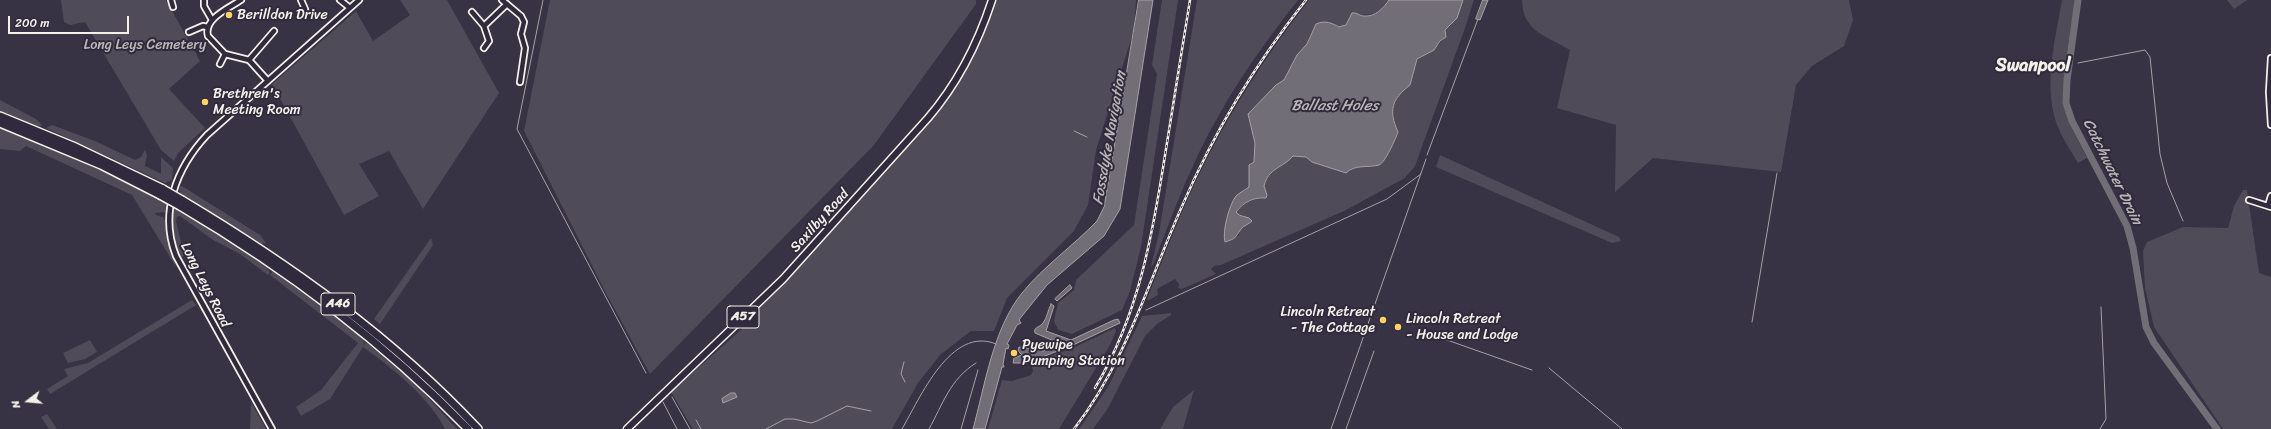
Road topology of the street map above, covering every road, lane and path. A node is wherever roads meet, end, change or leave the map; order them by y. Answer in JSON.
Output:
{"nodes":[{"id":1,"x":171,"y":0,"type":"edge"},
{"id":2,"x":204,"y":0,"type":"edge"},
{"id":3,"x":241,"y":0,"type":"edge"},
{"id":4,"x":301,"y":0,"type":"edge"},
{"id":5,"x":340,"y":0,"type":"edge"},
{"id":6,"x":359,"y":0,"type":"edge"},
{"id":7,"x":502,"y":0,"type":"edge"},
{"id":8,"x":992,"y":0,"type":"edge"},
{"id":9,"x":507,"y":4,"type":"junction"},
{"id":10,"x":173,"y":7,"type":"dead end"},
{"id":11,"x":350,"y":8,"type":"junction"},
{"id":12,"x":305,"y":9,"type":"dead end"},
{"id":13,"x":472,"y":12,"type":"dead end"},
{"id":14,"x":212,"y":20,"type":"junction"},
{"id":15,"x":484,"y":26,"type":"junction"},
{"id":16,"x":207,"y":27,"type":"junction"},
{"id":17,"x":274,"y":31,"type":"dead end"},
{"id":18,"x":188,"y":32,"type":"dead end"},
{"id":19,"x":484,"y":48,"type":"dead end"},
{"id":20,"x":224,"y":54,"type":"junction"},
{"id":21,"x":2271,"y":58,"type":"edge"},
{"id":22,"x":249,"y":60,"type":"junction"},
{"id":23,"x":220,"y":64,"type":"dead end"},
{"id":24,"x":2270,"y":73,"type":"edge"},
{"id":25,"x":268,"y":81,"type":"junction"},
{"id":26,"x":520,"y":82,"type":"dead end"},
{"id":27,"x":2270,"y":92,"type":"edge"},
{"id":28,"x":0,"y":116,"type":"edge"},
{"id":29,"x":0,"y":123,"type":"edge"},
{"id":30,"x":2271,"y":125,"type":"edge"},
{"id":31,"x":161,"y":192,"type":"junction"},
{"id":32,"x":2271,"y":196,"type":"edge"},
{"id":33,"x":2248,"y":200,"type":"dead end"},
{"id":34,"x":181,"y":203,"type":"junction"},
{"id":35,"x":2270,"y":206,"type":"edge"},
{"id":36,"x":272,"y":429,"type":"edge"},
{"id":37,"x":468,"y":429,"type":"edge"},
{"id":38,"x":478,"y":429,"type":"edge"},
{"id":39,"x":627,"y":429,"type":"edge"}],
"edges":[{"from":1,"to":10,"type":"street"},
{"from":2,"to":14,"type":"street"},
{"from":3,"to":14,"type":"street"},
{"from":4,"to":12,"type":"street"},
{"from":5,"to":11,"type":"street"},
{"from":6,"to":11,"type":"street","name":"Long Leys Road"},
{"from":7,"to":9,"type":"street"},
{"from":8,"to":39,"type":"main road","name":"Saxilby Road","number":"A57"},
{"from":9,"to":15,"type":"street"},
{"from":9,"to":26,"type":"street"},
{"from":11,"to":25,"type":"street","name":"Long Leys Road"},
{"from":13,"to":15,"type":"street"},
{"from":14,"to":16,"type":"street"},
{"from":15,"to":19,"type":"street"},
{"from":16,"to":18,"type":"street"},
{"from":16,"to":20,"type":"street"},
{"from":17,"to":22,"type":"street"},
{"from":20,"to":22,"type":"street"},
{"from":20,"to":23,"type":"street"},
{"from":21,"to":24,"type":"street"},
{"from":22,"to":25,"type":"street"},
{"from":24,"to":27,"type":"street"},
{"from":25,"to":36,"type":"street","name":"Long Leys Road"},
{"from":27,"to":30,"type":"street"},
{"from":28,"to":31,"type":"highway","number":"A46"},
{"from":29,"to":31,"type":"highway","number":"A46"},
{"from":31,"to":34,"type":"highway","number":"A46","bridge":true},
{"from":32,"to":35,"type":"street"},
{"from":33,"to":35,"type":"street"},
{"from":34,"to":37,"type":"highway","number":"A46"},
{"from":34,"to":38,"type":"highway","number":"A46"}]}
